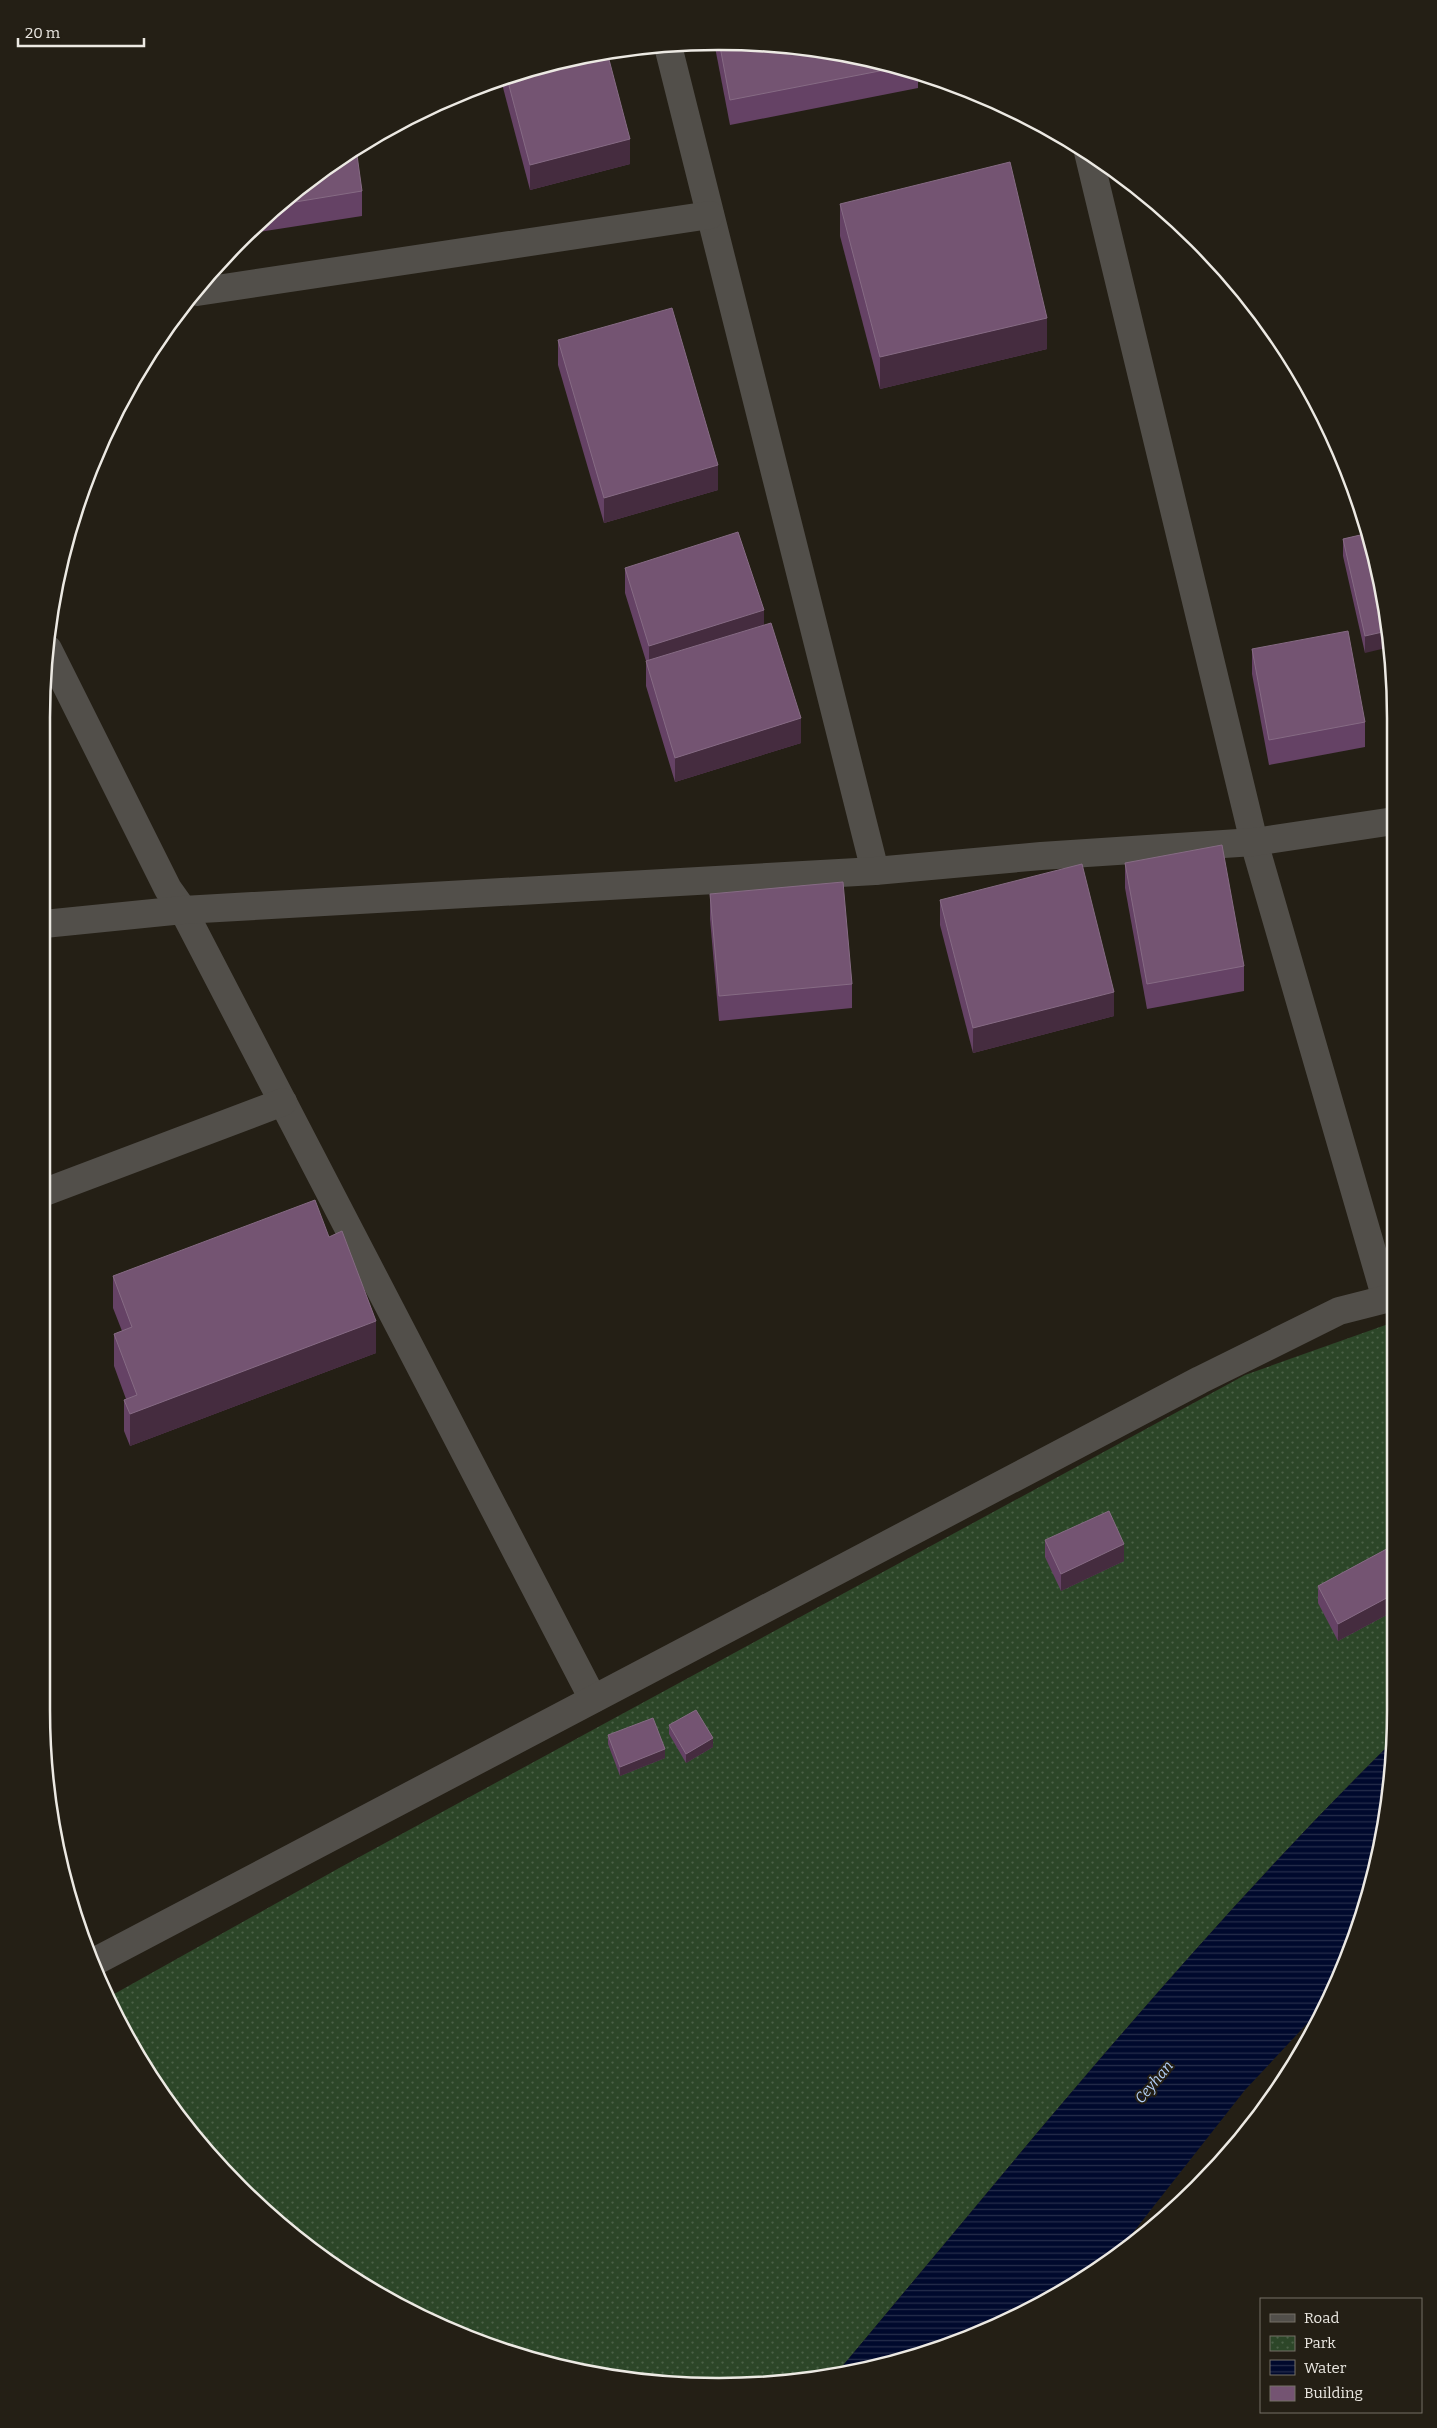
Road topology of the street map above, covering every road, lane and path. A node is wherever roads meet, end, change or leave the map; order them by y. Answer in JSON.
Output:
{"nodes":[{"id":1,"x":669,"y":52,"type":"edge"},
{"id":2,"x":1091,"y":164,"type":"edge"},
{"id":3,"x":710,"y":215,"type":"junction"},
{"id":4,"x":206,"y":291,"type":"edge"},
{"id":5,"x":53,"y":659,"type":"edge"},
{"id":6,"x":1387,"y":822,"type":"edge"},
{"id":7,"x":1254,"y":842,"type":"junction"},
{"id":8,"x":875,"y":871,"type":"junction"},
{"id":9,"x":183,"y":910,"type":"junction"},
{"id":10,"x":50,"y":923,"type":"edge"},
{"id":11,"x":283,"y":1102,"type":"junction"},
{"id":12,"x":50,"y":1190,"type":"edge"},
{"id":13,"x":1387,"y":1288,"type":"edge"},
{"id":14,"x":1387,"y":1299,"type":"edge"},
{"id":15,"x":592,"y":1699,"type":"junction"},
{"id":16,"x":98,"y":1959,"type":"edge"}],
"edges":[{"from":1,"to":3,"type":"street"},
{"from":2,"to":7,"type":"street"},
{"from":3,"to":4,"type":"street"},
{"from":3,"to":8,"type":"street"},
{"from":5,"to":9,"type":"street"},
{"from":6,"to":7,"type":"street"},
{"from":7,"to":8,"type":"street"},
{"from":7,"to":13,"type":"street"},
{"from":8,"to":9,"type":"street"},
{"from":9,"to":10,"type":"street"},
{"from":9,"to":11,"type":"street"},
{"from":11,"to":12,"type":"street"},
{"from":11,"to":15,"type":"street"},
{"from":14,"to":15,"type":"street"},
{"from":15,"to":16,"type":"street"}]}
